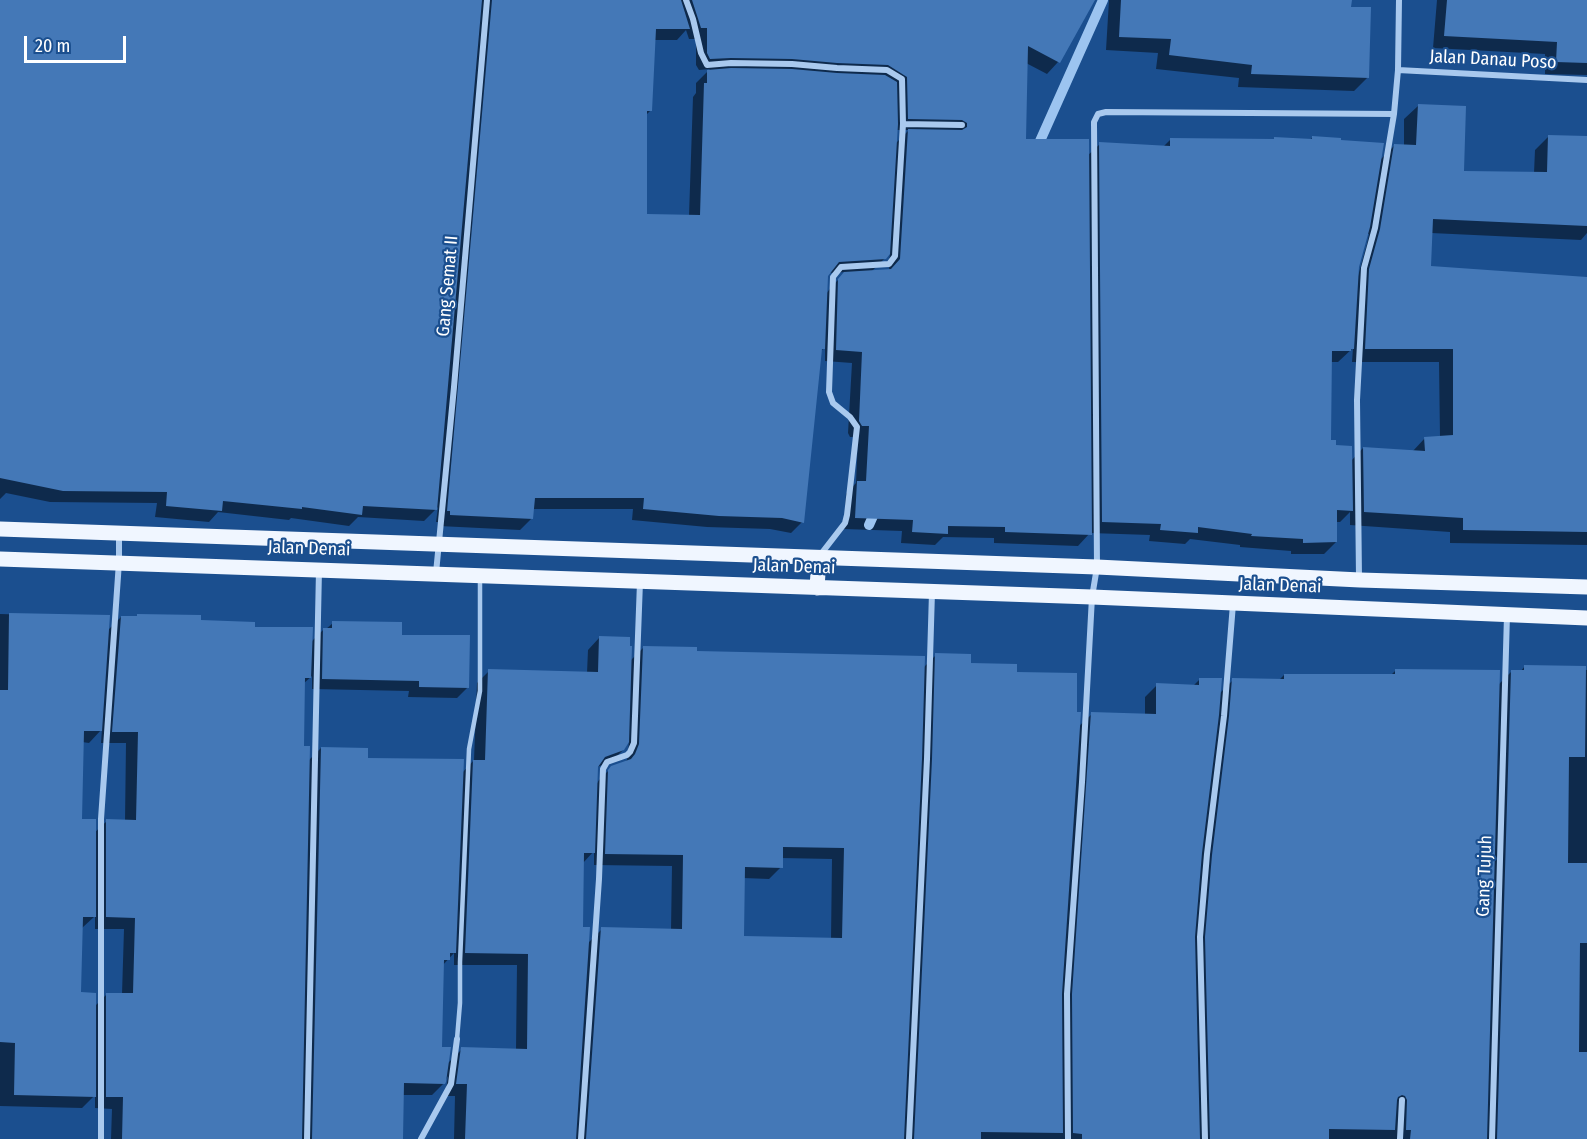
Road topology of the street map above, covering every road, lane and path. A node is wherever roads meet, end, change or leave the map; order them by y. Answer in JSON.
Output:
{"nodes":[{"id":1,"x":487,"y":0,"type":"edge"},
{"id":2,"x":686,"y":0,"type":"edge"},
{"id":3,"x":1399,"y":0,"type":"edge"},
{"id":4,"x":1398,"y":70,"type":"junction"},
{"id":5,"x":1587,"y":80,"type":"edge"},
{"id":6,"x":1394,"y":114,"type":"junction"},
{"id":7,"x":903,"y":124,"type":"junction"},
{"id":8,"x":962,"y":124,"type":"dead end"},
{"id":9,"x":0,"y":529,"type":"edge"},
{"id":10,"x":119,"y":534,"type":"junction"},
{"id":11,"x":438,"y":545,"type":"junction"},
{"id":12,"x":819,"y":558,"type":"junction"},
{"id":13,"x":0,"y":559,"type":"edge"},
{"id":14,"x":119,"y":562,"type":"junction"},
{"id":15,"x":1097,"y":567,"type":"junction"},
{"id":16,"x":319,"y":569,"type":"junction"},
{"id":17,"x":436,"y":574,"type":"junction"},
{"id":18,"x":480,"y":575,"type":"junction"},
{"id":19,"x":1359,"y":580,"type":"junction"},
{"id":20,"x":640,"y":582,"type":"junction"},
{"id":21,"x":1587,"y":587,"type":"edge"},
{"id":22,"x":817,"y":588,"type":"junction"},
{"id":23,"x":932,"y":592,"type":"junction"},
{"id":24,"x":1092,"y":597,"type":"junction"},
{"id":25,"x":1233,"y":604,"type":"junction"},
{"id":26,"x":1507,"y":615,"type":"junction"},
{"id":27,"x":1587,"y":618,"type":"edge"},
{"id":28,"x":457,"y":1039,"type":"joint"},
{"id":29,"x":1402,"y":1100,"type":"dead end"},
{"id":30,"x":101,"y":1139,"type":"edge"},
{"id":31,"x":308,"y":1139,"type":"edge"},
{"id":32,"x":421,"y":1139,"type":"edge"},
{"id":33,"x":581,"y":1139,"type":"edge"},
{"id":34,"x":909,"y":1139,"type":"edge"},
{"id":35,"x":1068,"y":1139,"type":"edge"},
{"id":36,"x":1205,"y":1139,"type":"edge"},
{"id":37,"x":1400,"y":1139,"type":"edge"},
{"id":38,"x":1492,"y":1139,"type":"edge"}],
"edges":[{"from":1,"to":11,"type":"street","name":"Gang Semat II"},
{"from":2,"to":7,"type":"street"},
{"from":3,"to":4,"type":"street"},
{"from":4,"to":5,"type":"street","name":"Jalan Danau Poso"},
{"from":4,"to":6,"type":"street"},
{"from":6,"to":15,"type":"street"},
{"from":6,"to":19,"type":"street"},
{"from":7,"to":8,"type":"street"},
{"from":7,"to":12,"type":"street"},
{"from":9,"to":10,"type":"main road","name":"Jalan Denai"},
{"from":10,"to":11,"type":"main road","name":"Jalan Denai"},
{"from":10,"to":14,"type":"street"},
{"from":11,"to":12,"type":"main road","name":"Jalan Denai"},
{"from":11,"to":17,"type":"street","name":"Gang Semat II"},
{"from":12,"to":15,"type":"main road","name":"Jalan Denai"},
{"from":12,"to":22,"type":"main road"},
{"from":13,"to":14,"type":"main road","name":"Jalan Denai"},
{"from":14,"to":16,"type":"main road","name":"Jalan Denai"},
{"from":14,"to":30,"type":"street"},
{"from":15,"to":19,"type":"main road","name":"Jalan Denai"},
{"from":15,"to":24,"type":"street"},
{"from":16,"to":17,"type":"main road","name":"Jalan Denai"},
{"from":16,"to":31,"type":"street"},
{"from":17,"to":18,"type":"main road","name":"Jalan Denai"},
{"from":18,"to":20,"type":"main road","name":"Jalan Denai"},
{"from":18,"to":28,"type":"lane"},
{"from":19,"to":21,"type":"main road","name":"Jalan Denai"},
{"from":20,"to":22,"type":"main road","name":"Jalan Denai"},
{"from":20,"to":33,"type":"street"},
{"from":22,"to":23,"type":"main road","name":"Jalan Denai"},
{"from":23,"to":24,"type":"main road","name":"Jalan Denai"},
{"from":23,"to":34,"type":"street"},
{"from":24,"to":25,"type":"main road","name":"Jalan Denai"},
{"from":24,"to":35,"type":"street"},
{"from":25,"to":26,"type":"main road","name":"Jalan Denai"},
{"from":25,"to":36,"type":"street"},
{"from":26,"to":27,"type":"main road","name":"Jalan Denai"},
{"from":26,"to":38,"type":"street","name":"Gang Tujuh"},
{"from":28,"to":32,"type":"street"},
{"from":29,"to":37,"type":"street"}]}
